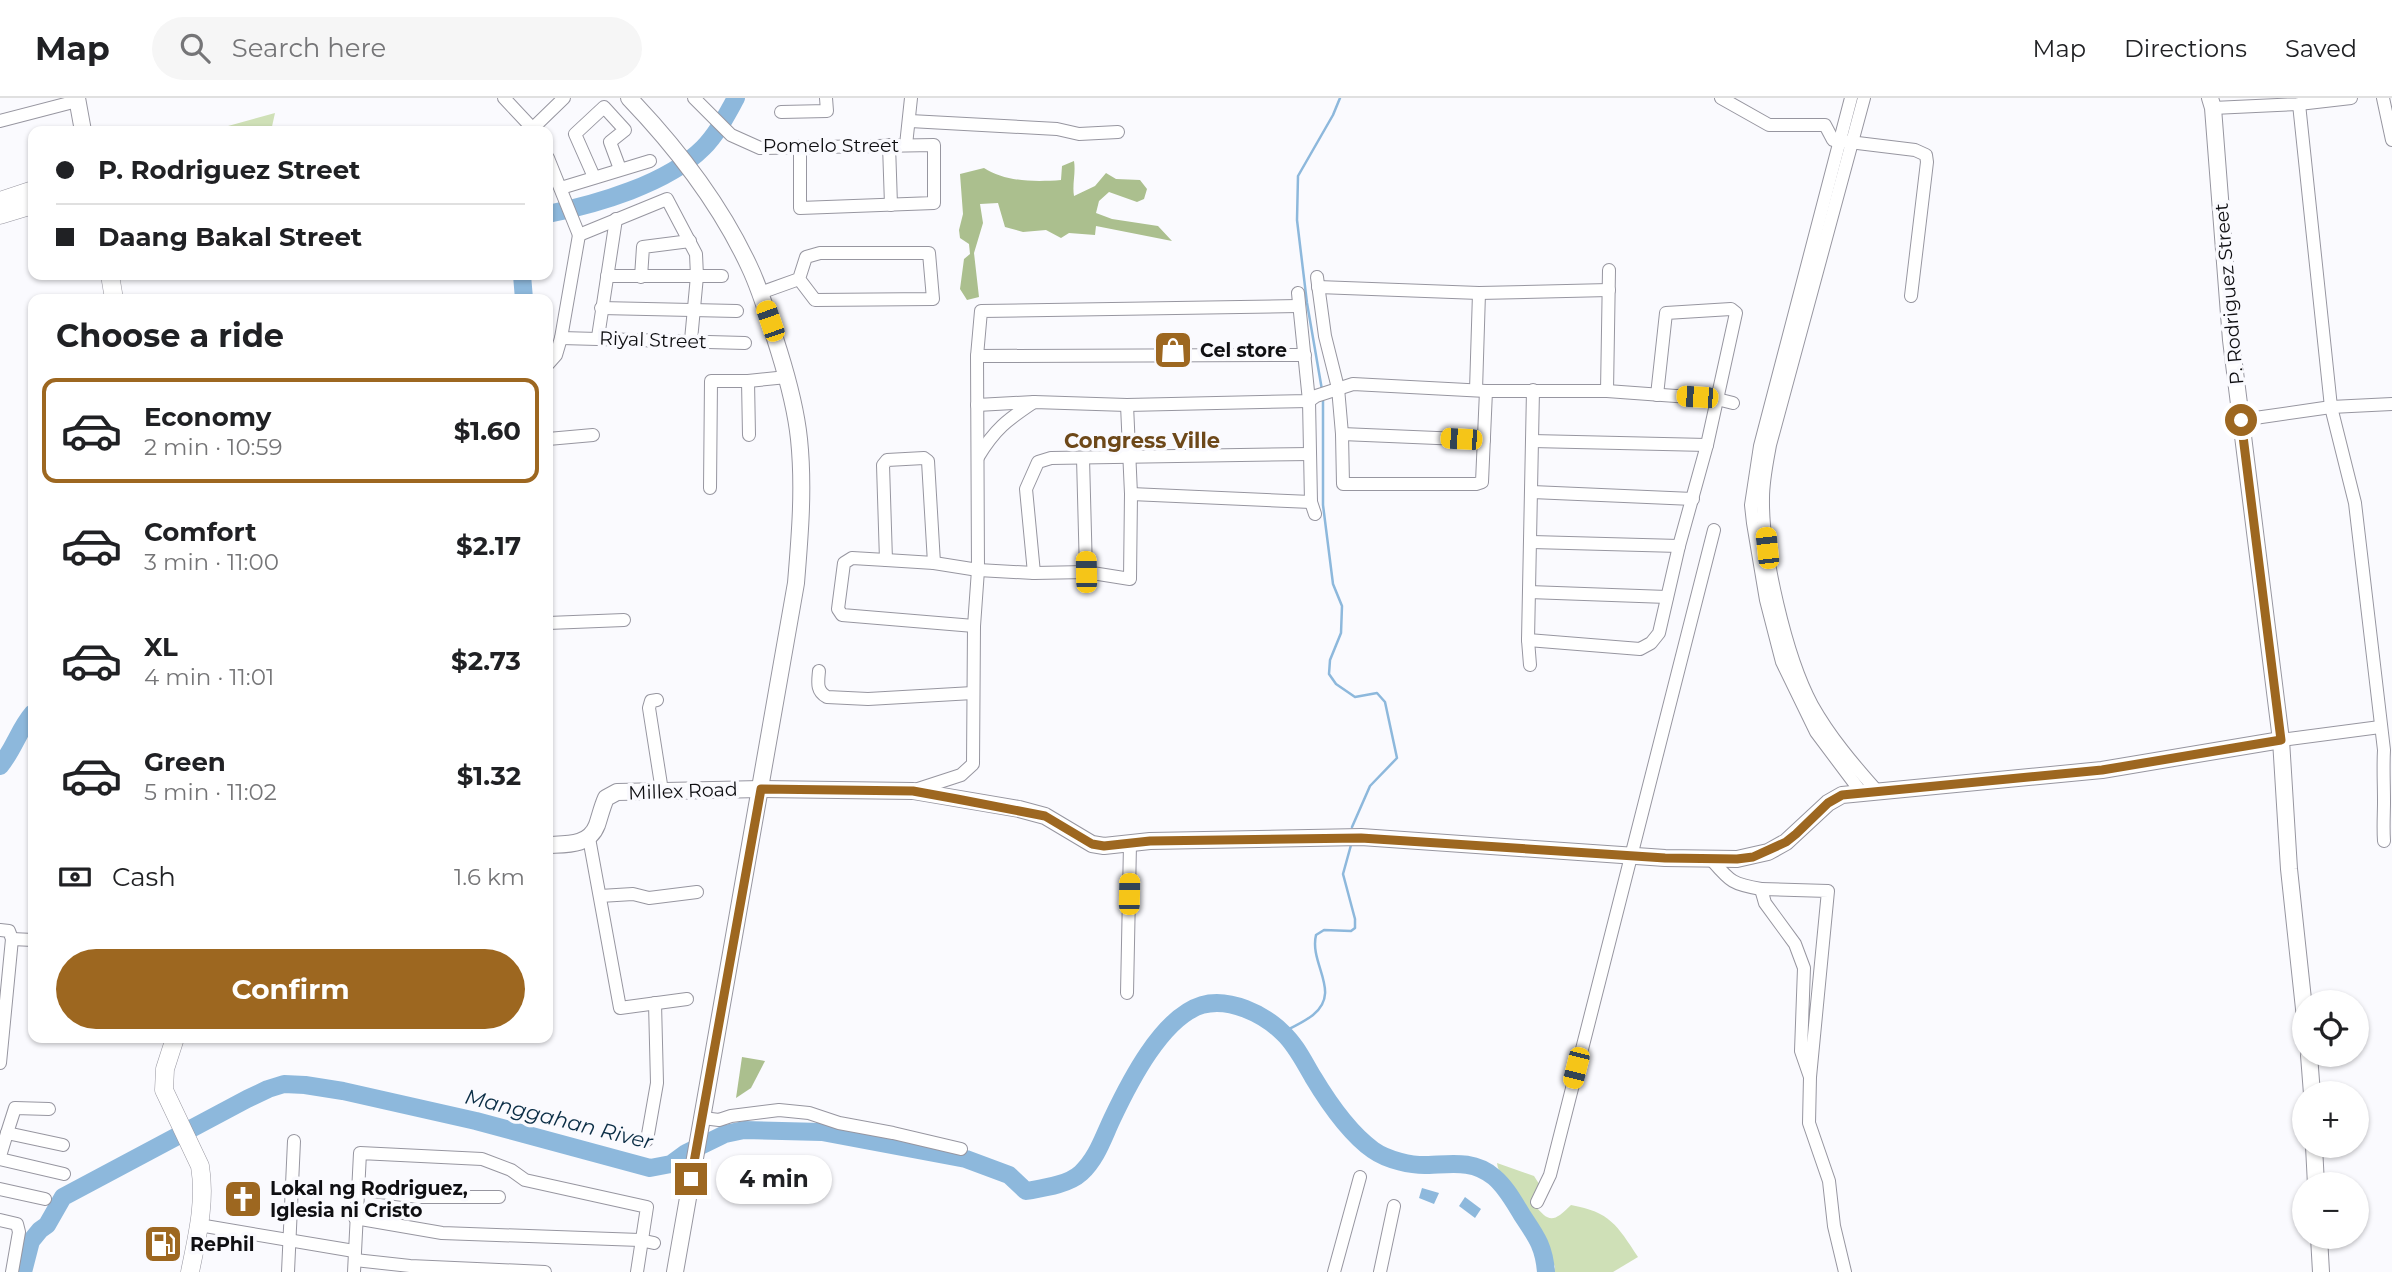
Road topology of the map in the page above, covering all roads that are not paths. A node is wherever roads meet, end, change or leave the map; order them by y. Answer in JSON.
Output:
{"nodes":[{"id":1,"x":564,"y":98,"type":"edge"},
{"id":2,"x":629,"y":98,"type":"edge"},
{"id":3,"x":694,"y":98,"type":"edge"},
{"id":4,"x":826,"y":98,"type":"edge"},
{"id":5,"x":911,"y":98,"type":"edge"},
{"id":6,"x":1721,"y":98,"type":"edge"},
{"id":7,"x":1851,"y":98,"type":"edge"},
{"id":8,"x":1864,"y":98,"type":"edge"},
{"id":9,"x":2351,"y":98,"type":"edge"},
{"id":10,"x":2383,"y":98,"type":"edge"},
{"id":11,"x":77,"y":99,"type":"edge"},
{"id":12,"x":512,"y":101,"type":"edge"},
{"id":13,"x":2211,"y":103,"type":"edge"},
{"id":14,"x":2299,"y":104,"type":"junction"},
{"id":15,"x":781,"y":112,"type":"dead end"},
{"id":16,"x":0,"y":121,"type":"edge"},
{"id":17,"x":910,"y":121,"type":"junction"},
{"id":18,"x":82,"y":126,"type":"edge"},
{"id":19,"x":531,"y":126,"type":"edge"},
{"id":20,"x":538,"y":126,"type":"edge"},
{"id":21,"x":1118,"y":132,"type":"dead end"},
{"id":22,"x":2392,"y":140,"type":"edge"},
{"id":23,"x":1846,"y":142,"type":"junction"},
{"id":24,"x":889,"y":145,"type":"junction"},
{"id":25,"x":906,"y":145,"type":"junction"},
{"id":26,"x":800,"y":146,"type":"junction"},
{"id":27,"x":650,"y":161,"type":"dead end"},
{"id":28,"x":620,"y":169,"type":"junction"},
{"id":29,"x":553,"y":170,"type":"edge"},
{"id":30,"x":594,"y":177,"type":"junction"},
{"id":31,"x":561,"y":188,"type":"junction"},
{"id":32,"x":28,"y":192,"type":"edge"},
{"id":33,"x":0,"y":201,"type":"edge"},
{"id":34,"x":891,"y":205,"type":"junction"},
{"id":35,"x":28,"y":207,"type":"edge"},
{"id":36,"x":0,"y":215,"type":"edge"},
{"id":37,"x":615,"y":219,"type":"junction"},
{"id":38,"x":579,"y":235,"type":"junction"},
{"id":39,"x":690,"y":242,"type":"junction"},
{"id":40,"x":1609,"y":270,"type":"dead end"},
{"id":41,"x":607,"y":276,"type":"junction"},
{"id":42,"x":697,"y":276,"type":"junction"},
{"id":43,"x":722,"y":276,"type":"dead end"},
{"id":44,"x":641,"y":277,"type":"junction"},
{"id":45,"x":799,"y":279,"type":"junction"},
{"id":46,"x":1609,"y":290,"type":"junction"},
{"id":47,"x":760,"y":293,"type":"junction"},
{"id":48,"x":1298,"y":293,"type":"dead end"},
{"id":49,"x":1479,"y":293,"type":"junction"},
{"id":50,"x":1911,"y":296,"type":"dead end"},
{"id":51,"x":1298,"y":306,"type":"junction"},
{"id":52,"x":601,"y":308,"type":"junction"},
{"id":53,"x":693,"y":310,"type":"junction"},
{"id":54,"x":737,"y":311,"type":"dead end"},
{"id":55,"x":597,"y":337,"type":"junction"},
{"id":56,"x":561,"y":338,"type":"junction"},
{"id":57,"x":691,"y":340,"type":"junction"},
{"id":58,"x":745,"y":343,"type":"dead end"},
{"id":59,"x":1305,"y":355,"type":"junction"},
{"id":60,"x":977,"y":356,"type":"junction"},
{"id":61,"x":553,"y":358,"type":"edge"},
{"id":62,"x":787,"y":377,"type":"junction"},
{"id":63,"x":748,"y":381,"type":"junction"},
{"id":64,"x":1335,"y":389,"type":"junction"},
{"id":65,"x":1533,"y":390,"type":"junction"},
{"id":66,"x":1481,"y":391,"type":"junction"},
{"id":67,"x":1607,"y":391,"type":"junction"},
{"id":68,"x":1657,"y":395,"type":"junction"},
{"id":69,"x":1313,"y":398,"type":"junction"},
{"id":70,"x":1717,"y":399,"type":"junction"},
{"id":71,"x":1034,"y":402,"type":"junction"},
{"id":72,"x":1733,"y":403,"type":"dead end"},
{"id":73,"x":2392,"y":404,"type":"edge"},
{"id":74,"x":977,"y":405,"type":"junction"},
{"id":75,"x":1127,"y":405,"type":"junction"},
{"id":76,"x":2332,"y":407,"type":"junction"},
{"id":77,"x":2241,"y":420,"type":"junction"},
{"id":78,"x":1342,"y":434,"type":"junction"},
{"id":79,"x":593,"y":435,"type":"dead end"},
{"id":80,"x":749,"y":435,"type":"dead end"},
{"id":81,"x":553,"y":439,"type":"edge"},
{"id":82,"x":1484,"y":440,"type":"junction"},
{"id":83,"x":1532,"y":441,"type":"junction"},
{"id":84,"x":1707,"y":445,"type":"junction"},
{"id":85,"x":1310,"y":454,"type":"junction"},
{"id":86,"x":978,"y":457,"type":"junction"},
{"id":87,"x":1130,"y":457,"type":"junction"},
{"id":88,"x":1083,"y":458,"type":"junction"},
{"id":89,"x":710,"y":488,"type":"dead end"},
{"id":90,"x":1532,"y":492,"type":"junction"},
{"id":91,"x":1131,"y":494,"type":"junction"},
{"id":92,"x":1693,"y":499,"type":"junction"},
{"id":93,"x":1714,"y":530,"type":"dead end"},
{"id":94,"x":1532,"y":542,"type":"junction"},
{"id":95,"x":1679,"y":546,"type":"junction"},
{"id":96,"x":886,"y":559,"type":"junction"},
{"id":97,"x":934,"y":563,"type":"junction"},
{"id":98,"x":978,"y":570,"type":"junction"},
{"id":99,"x":1086,"y":572,"type":"junction"},
{"id":100,"x":1034,"y":573,"type":"junction"},
{"id":101,"x":1529,"y":592,"type":"junction"},
{"id":102,"x":1667,"y":597,"type":"junction"},
{"id":103,"x":624,"y":620,"type":"dead end"},
{"id":104,"x":553,"y":623,"type":"edge"},
{"id":105,"x":974,"y":626,"type":"junction"},
{"id":106,"x":1528,"y":640,"type":"junction"},
{"id":107,"x":1530,"y":665,"type":"dead end"},
{"id":108,"x":818,"y":671,"type":"dead end"},
{"id":109,"x":974,"y":693,"type":"junction"},
{"id":110,"x":657,"y":700,"type":"dead end"},
{"id":111,"x":2380,"y":727,"type":"junction"},
{"id":112,"x":2281,"y":740,"type":"junction"},
{"id":113,"x":761,"y":789,"type":"junction"},
{"id":114,"x":662,"y":791,"type":"junction"},
{"id":115,"x":913,"y":791,"type":"junction"},
{"id":116,"x":1869,"y":791,"type":"junction"},
{"id":117,"x":589,"y":838,"type":"junction"},
{"id":118,"x":2384,"y":841,"type":"dead end"},
{"id":119,"x":1130,"y":844,"type":"junction"},
{"id":120,"x":553,"y":845,"type":"edge"},
{"id":121,"x":1629,"y":856,"type":"junction"},
{"id":122,"x":1710,"y":859,"type":"junction"},
{"id":123,"x":1761,"y":889,"type":"junction"},
{"id":124,"x":697,"y":892,"type":"dead end"},
{"id":125,"x":600,"y":896,"type":"junction"},
{"id":126,"x":0,"y":930,"type":"edge"},
{"id":127,"x":12,"y":939,"type":"junction"},
{"id":128,"x":28,"y":940,"type":"edge"},
{"id":129,"x":2302,"y":990,"type":"edge"},
{"id":130,"x":1127,"y":993,"type":"dead end"},
{"id":131,"x":687,"y":999,"type":"dead end"},
{"id":132,"x":655,"y":1003,"type":"junction"},
{"id":133,"x":173,"y":1043,"type":"edge"},
{"id":134,"x":0,"y":1065,"type":"edge"},
{"id":135,"x":0,"y":1075,"type":"edge"},
{"id":136,"x":1810,"y":1077,"type":"junction"},
{"id":137,"x":48,"y":1109,"type":"dead end"},
{"id":138,"x":703,"y":1119,"type":"junction"},
{"id":139,"x":7,"y":1133,"type":"junction"},
{"id":140,"x":647,"y":1140,"type":"dead end"},
{"id":141,"x":294,"y":1142,"type":"dead end"},
{"id":142,"x":64,"y":1145,"type":"dead end"},
{"id":143,"x":961,"y":1149,"type":"dead end"},
{"id":144,"x":0,"y":1158,"type":"edge"},
{"id":145,"x":64,"y":1174,"type":"dead end"},
{"id":146,"x":1360,"y":1177,"type":"dead end"},
{"id":147,"x":0,"y":1189,"type":"edge"},
{"id":148,"x":359,"y":1189,"type":"junction"},
{"id":149,"x":499,"y":1198,"type":"dead end"},
{"id":150,"x":45,"y":1199,"type":"dead end"},
{"id":151,"x":1537,"y":1202,"type":"dead end"},
{"id":152,"x":1394,"y":1206,"type":"dead end"},
{"id":153,"x":355,"y":1217,"type":"junction"},
{"id":154,"x":0,"y":1220,"type":"edge"},
{"id":155,"x":199,"y":1225,"type":"junction"},
{"id":156,"x":640,"y":1240,"type":"junction"},
{"id":157,"x":289,"y":1241,"type":"junction"},
{"id":158,"x":654,"y":1242,"type":"dead end"},
{"id":159,"x":2319,"y":1249,"type":"edge"},
{"id":160,"x":354,"y":1261,"type":"edge"},
{"id":161,"x":410,"y":1269,"type":"edge"},
{"id":162,"x":1383,"y":1271,"type":"edge"},
{"id":163,"x":12,"y":1272,"type":"edge"},
{"id":164,"x":190,"y":1272,"type":"edge"},
{"id":165,"x":288,"y":1272,"type":"edge"},
{"id":166,"x":545,"y":1272,"type":"edge"},
{"id":167,"x":636,"y":1272,"type":"edge"},
{"id":168,"x":675,"y":1272,"type":"edge"},
{"id":169,"x":1334,"y":1272,"type":"edge"},
{"id":170,"x":1845,"y":1272,"type":"edge"},
{"id":171,"x":2320,"y":1272,"type":"edge"}],
"edges":[{"from":1,"to":20,"type":"street"},
{"from":2,"to":47,"type":"street"},
{"from":3,"to":26,"type":"street","name":"Pomelo Street"},
{"from":4,"to":15,"type":"street"},
{"from":5,"to":17,"type":"street"},
{"from":6,"to":23,"type":"street"},
{"from":7,"to":23,"type":"street"},
{"from":8,"to":23,"type":"street"},
{"from":9,"to":14,"type":"street"},
{"from":10,"to":22,"type":"street"},
{"from":11,"to":16,"type":"street"},
{"from":11,"to":18,"type":"street"},
{"from":12,"to":19,"type":"street"},
{"from":13,"to":14,"type":"street"},
{"from":13,"to":77,"type":"street","name":"P. Rodriguez Street"},
{"from":14,"to":76,"type":"street"},
{"from":17,"to":21,"type":"street"},
{"from":17,"to":25,"type":"street"},
{"from":23,"to":50,"type":"street"},
{"from":23,"to":116,"type":"street"},
{"from":24,"to":25,"type":"street","name":"Pomelo Street"},
{"from":24,"to":26,"type":"street","name":"Pomelo Street"},
{"from":24,"to":34,"type":"street"},
{"from":25,"to":34,"type":"street","name":"Pomelo Street"},
{"from":26,"to":34,"type":"street"},
{"from":27,"to":28,"type":"street"},
{"from":28,"to":30,"type":"street"},
{"from":28,"to":30,"type":"street"},
{"from":29,"to":31,"type":"street"},
{"from":30,"to":31,"type":"street"},
{"from":31,"to":38,"type":"street"},
{"from":32,"to":33,"type":"main road"},
{"from":35,"to":36,"type":"main road"},
{"from":37,"to":38,"type":"street"},
{"from":37,"to":39,"type":"street"},
{"from":37,"to":41,"type":"street"},
{"from":38,"to":56,"type":"street"},
{"from":39,"to":42,"type":"street"},
{"from":39,"to":44,"type":"street"},
{"from":40,"to":46,"type":"street"},
{"from":41,"to":44,"type":"street"},
{"from":41,"to":52,"type":"street"},
{"from":42,"to":43,"type":"street"},
{"from":42,"to":44,"type":"street"},
{"from":42,"to":53,"type":"street"},
{"from":45,"to":45,"type":"street"},
{"from":45,"to":47,"type":"street"},
{"from":46,"to":49,"type":"street"},
{"from":46,"to":67,"type":"street"},
{"from":47,"to":62,"type":"street"},
{"from":48,"to":51,"type":"street"},
{"from":49,"to":64,"type":"street"},
{"from":49,"to":66,"type":"street"},
{"from":51,"to":59,"type":"street"},
{"from":51,"to":60,"type":"street"},
{"from":52,"to":53,"type":"street"},
{"from":52,"to":55,"type":"street"},
{"from":53,"to":54,"type":"street"},
{"from":53,"to":57,"type":"street"},
{"from":55,"to":56,"type":"street","name":"Riyal Street"},
{"from":55,"to":57,"type":"street","name":"Riyal Street"},
{"from":56,"to":61,"type":"street"},
{"from":57,"to":58,"type":"street","name":"Riyal Street"},
{"from":59,"to":60,"type":"street"},
{"from":59,"to":69,"type":"street"},
{"from":60,"to":74,"type":"street"},
{"from":62,"to":63,"type":"street"},
{"from":62,"to":113,"type":"street"},
{"from":63,"to":80,"type":"street"},
{"from":63,"to":89,"type":"street"},
{"from":64,"to":66,"type":"street"},
{"from":64,"to":69,"type":"street"},
{"from":64,"to":78,"type":"street"},
{"from":65,"to":66,"type":"street"},
{"from":65,"to":67,"type":"street"},
{"from":65,"to":83,"type":"street"},
{"from":66,"to":82,"type":"street"},
{"from":67,"to":68,"type":"street"},
{"from":68,"to":70,"type":"street"},
{"from":68,"to":70,"type":"street"},
{"from":69,"to":75,"type":"street"},
{"from":69,"to":85,"type":"street"},
{"from":70,"to":72,"type":"street"},
{"from":70,"to":84,"type":"street"},
{"from":71,"to":74,"type":"street"},
{"from":71,"to":75,"type":"street"},
{"from":71,"to":86,"type":"street"},
{"from":73,"to":76,"type":"street"},
{"from":74,"to":86,"type":"street"},
{"from":75,"to":87,"type":"street"},
{"from":76,"to":77,"type":"street"},
{"from":76,"to":111,"type":"street"},
{"from":77,"to":112,"type":"street","name":"P. Rodriguez Street"},
{"from":78,"to":82,"type":"street"},
{"from":78,"to":82,"type":"street"},
{"from":79,"to":81,"type":"street"},
{"from":83,"to":84,"type":"street"},
{"from":83,"to":90,"type":"street"},
{"from":84,"to":92,"type":"street"},
{"from":85,"to":87,"type":"street"},
{"from":85,"to":91,"type":"street"},
{"from":86,"to":98,"type":"street"},
{"from":87,"to":88,"type":"street"},
{"from":87,"to":91,"type":"street"},
{"from":88,"to":99,"type":"street"},
{"from":88,"to":100,"type":"street"},
{"from":90,"to":92,"type":"street"},
{"from":90,"to":94,"type":"street"},
{"from":91,"to":99,"type":"street"},
{"from":92,"to":95,"type":"street"},
{"from":93,"to":121,"type":"street"},
{"from":94,"to":95,"type":"street"},
{"from":94,"to":101,"type":"street"},
{"from":95,"to":102,"type":"street"},
{"from":96,"to":97,"type":"street"},
{"from":96,"to":97,"type":"street"},
{"from":96,"to":105,"type":"street"},
{"from":97,"to":98,"type":"street"},
{"from":98,"to":100,"type":"street"},
{"from":98,"to":105,"type":"street"},
{"from":99,"to":100,"type":"street"},
{"from":101,"to":102,"type":"street"},
{"from":101,"to":106,"type":"street"},
{"from":102,"to":106,"type":"street"},
{"from":103,"to":104,"type":"street"},
{"from":105,"to":109,"type":"street"},
{"from":106,"to":107,"type":"street"},
{"from":108,"to":109,"type":"street"},
{"from":109,"to":115,"type":"street"},
{"from":110,"to":114,"type":"street"},
{"from":111,"to":112,"type":"street"},
{"from":111,"to":118,"type":"street"},
{"from":112,"to":116,"type":"street","name":"Millex Road"},
{"from":112,"to":129,"type":"street","name":"P. Rodriguez Street"},
{"from":113,"to":114,"type":"street","name":"Millex Road"},
{"from":113,"to":115,"type":"street","name":"Millex Road"},
{"from":113,"to":138,"type":"street"},
{"from":114,"to":117,"type":"street","name":"Millex Road"},
{"from":115,"to":119,"type":"street","name":"Millex Road"},
{"from":116,"to":122,"type":"street","name":"Millex Road"},
{"from":117,"to":120,"type":"street"},
{"from":117,"to":125,"type":"street"},
{"from":119,"to":121,"type":"street","name":"Millex Road"},
{"from":119,"to":130,"type":"street"},
{"from":121,"to":122,"type":"street","name":"Millex Road"},
{"from":121,"to":151,"type":"street"},
{"from":122,"to":123,"type":"street"},
{"from":123,"to":136,"type":"street"},
{"from":123,"to":136,"type":"street"},
{"from":124,"to":125,"type":"street"},
{"from":125,"to":132,"type":"street"},
{"from":126,"to":127,"type":"street"},
{"from":127,"to":128,"type":"street"},
{"from":127,"to":134,"type":"street"},
{"from":131,"to":132,"type":"street"},
{"from":132,"to":140,"type":"street"},
{"from":133,"to":155,"type":"main road"},
{"from":134,"to":135,"type":"street"},
{"from":136,"to":170,"type":"street"},
{"from":137,"to":139,"type":"street"},
{"from":138,"to":143,"type":"street"},
{"from":138,"to":168,"type":"street"},
{"from":139,"to":142,"type":"street"},
{"from":139,"to":144,"type":"street"},
{"from":141,"to":157,"type":"street"},
{"from":144,"to":145,"type":"street"},
{"from":146,"to":169,"type":"street"},
{"from":147,"to":150,"type":"street"},
{"from":148,"to":149,"type":"street"},
{"from":148,"to":153,"type":"street"},
{"from":148,"to":156,"type":"street"},
{"from":152,"to":162,"type":"street"},
{"from":153,"to":156,"type":"street"},
{"from":153,"to":160,"type":"street"},
{"from":154,"to":163,"type":"street"},
{"from":155,"to":157,"type":"street"},
{"from":155,"to":164,"type":"main road"},
{"from":156,"to":158,"type":"street"},
{"from":156,"to":167,"type":"street"},
{"from":157,"to":160,"type":"street"},
{"from":157,"to":165,"type":"street"},
{"from":159,"to":171,"type":"street"},
{"from":160,"to":161,"type":"street"},
{"from":161,"to":166,"type":"street"}]}
